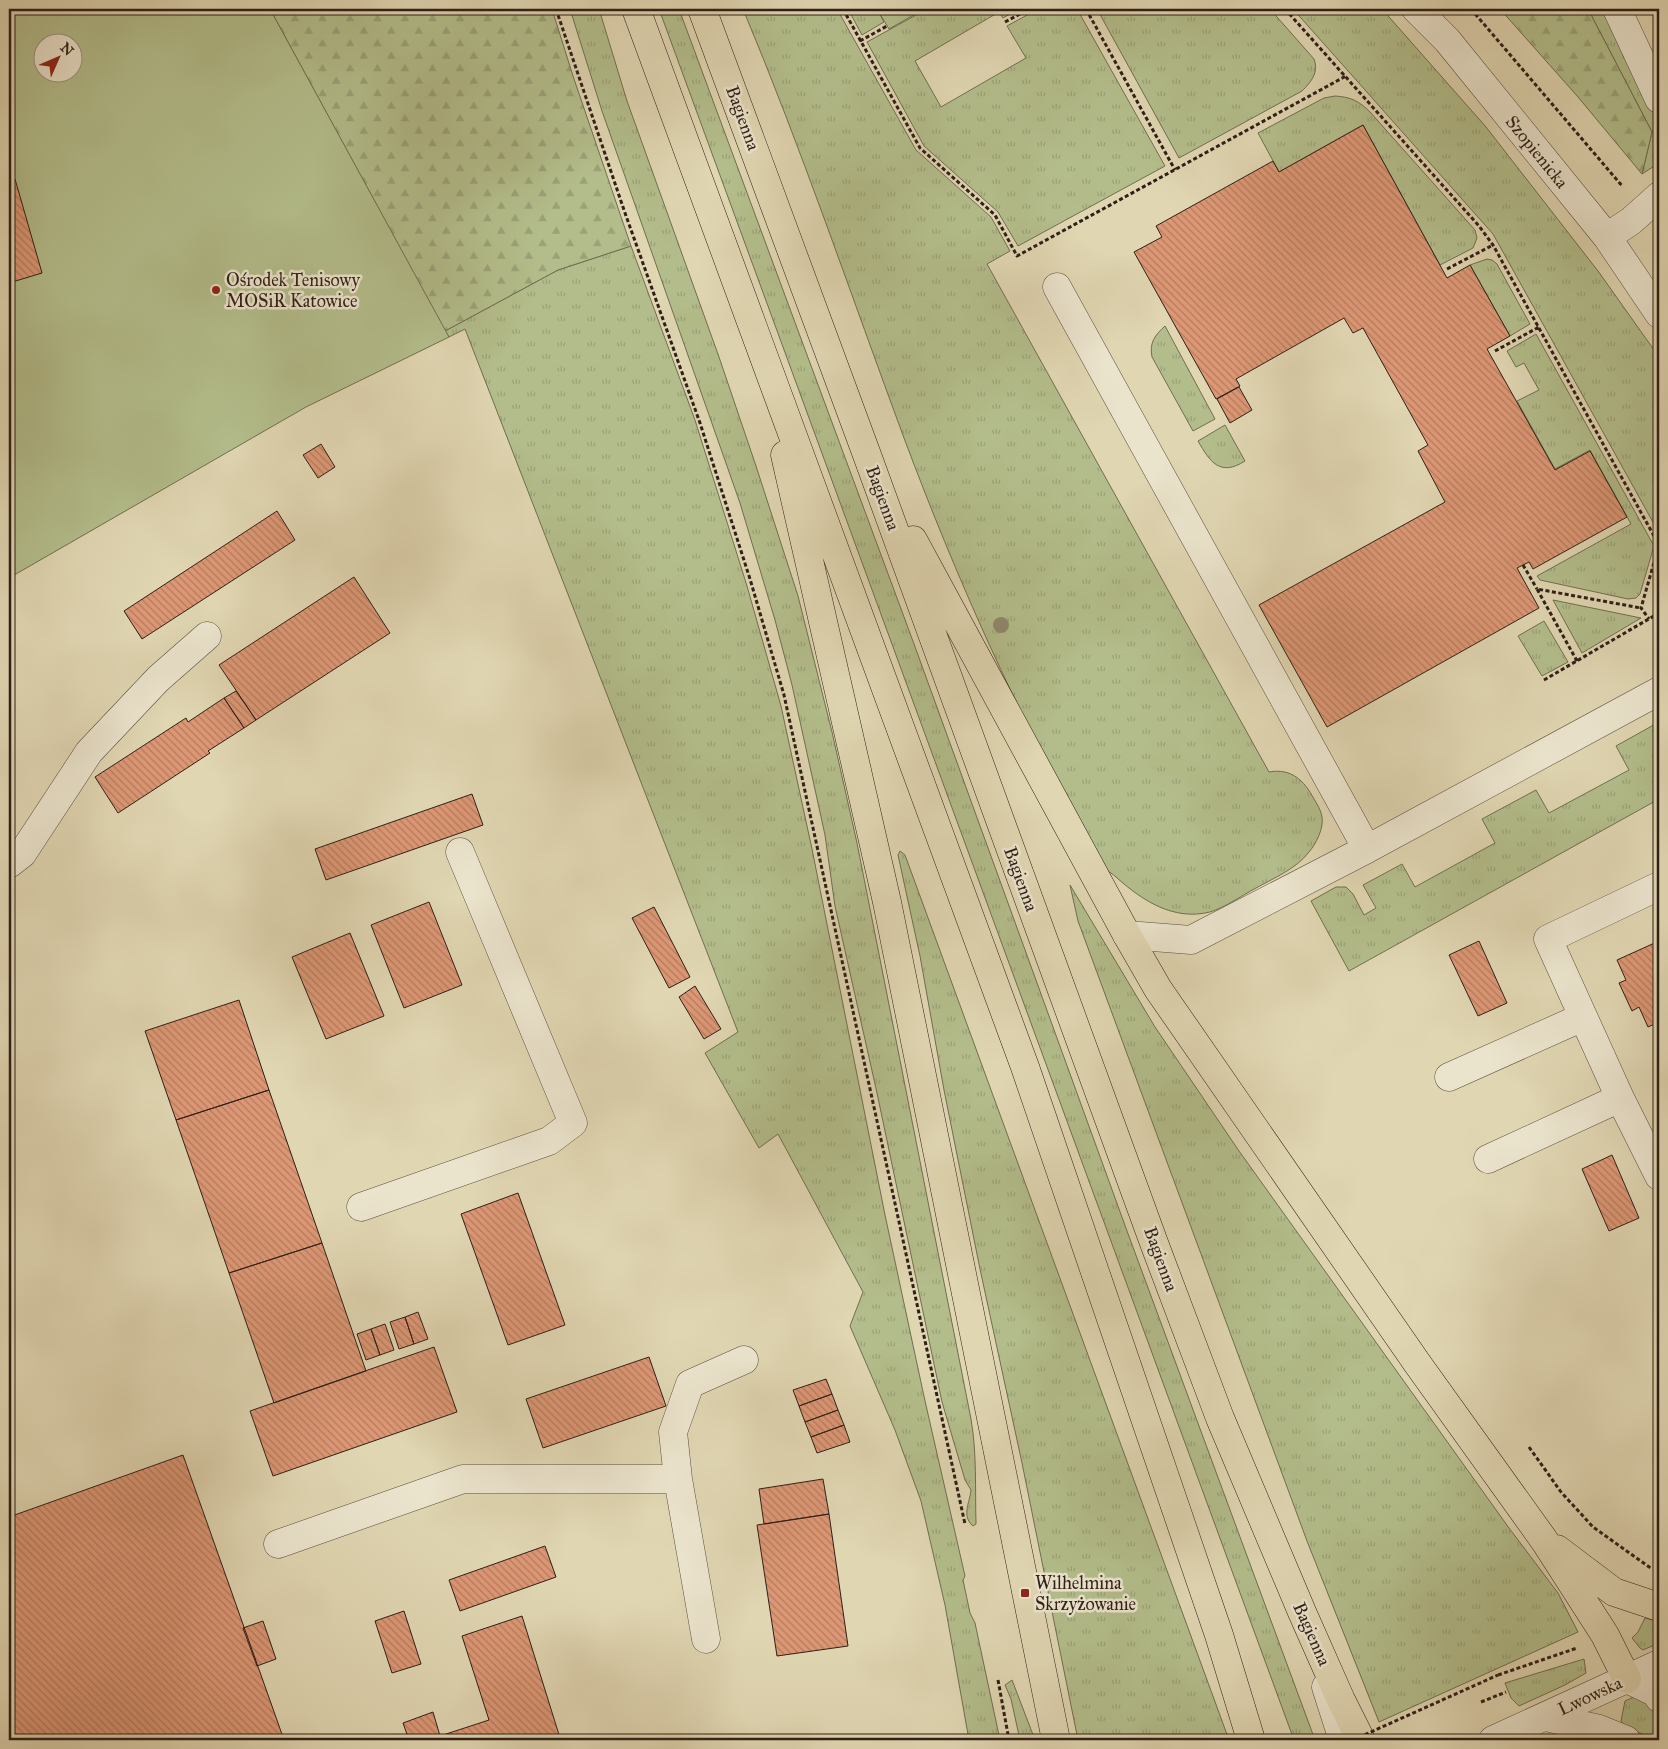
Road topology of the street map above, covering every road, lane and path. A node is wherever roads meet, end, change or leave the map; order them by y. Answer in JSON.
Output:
{"nodes":[{"id":1,"x":556,"y":9,"type":"edge"},
{"id":2,"x":636,"y":9,"type":"edge"},
{"id":3,"x":702,"y":9,"type":"edge"},
{"id":4,"x":842,"y":9,"type":"edge"},
{"id":5,"x":1029,"y":9,"type":"edge"},
{"id":6,"x":1086,"y":9,"type":"edge"},
{"id":7,"x":1285,"y":9,"type":"edge"},
{"id":8,"x":1416,"y":9,"type":"edge"},
{"id":9,"x":1471,"y":9,"type":"edge"},
{"id":10,"x":1617,"y":9,"type":"edge"},
{"id":11,"x":1005,"y":22,"type":"dead end"},
{"id":12,"x":887,"y":26,"type":"dead end"},
{"id":13,"x":860,"y":41,"type":"junction"},
{"id":14,"x":1346,"y":76,"type":"junction"},
{"id":15,"x":1659,"y":99,"type":"edge"},
{"id":16,"x":1175,"y":170,"type":"junction"},
{"id":17,"x":1624,"y":187,"type":"dead end"},
{"id":18,"x":1659,"y":196,"type":"edge"},
{"id":19,"x":1606,"y":237,"type":"junction"},
{"id":20,"x":1493,"y":245,"type":"junction"},
{"id":21,"x":1447,"y":269,"type":"dead end"},
{"id":22,"x":1057,"y":287,"type":"dead end"},
{"id":23,"x":1657,"y":303,"type":"edge"},
{"id":24,"x":1539,"y":326,"type":"junction"},
{"id":25,"x":761,"y":348,"type":"junction"},
{"id":26,"x":1495,"y":351,"type":"dead end"},
{"id":27,"x":867,"y":455,"type":"junction"},
{"id":28,"x":1523,"y":565,"type":"dead end"},
{"id":29,"x":1537,"y":589,"type":"junction"},
{"id":30,"x":1641,"y":608,"type":"junction"},
{"id":31,"x":1659,"y":613,"type":"edge"},
{"id":32,"x":1649,"y":620,"type":"junction"},
{"id":33,"x":207,"y":636,"type":"dead end"},
{"id":34,"x":1577,"y":661,"type":"junction"},
{"id":35,"x":1544,"y":680,"type":"dead end"},
{"id":36,"x":1659,"y":691,"type":"edge"},
{"id":37,"x":1367,"y":849,"type":"junction"},
{"id":38,"x":460,"y":852,"type":"dead end"},
{"id":39,"x":9,"y":864,"type":"edge"},
{"id":40,"x":1659,"y":886,"type":"edge"},
{"id":41,"x":1127,"y":935,"type":"junction"},
{"id":42,"x":1583,"y":1017,"type":"junction"},
{"id":43,"x":1449,"y":1078,"type":"dead end"},
{"id":44,"x":1620,"y":1098,"type":"junction"},
{"id":45,"x":1488,"y":1159,"type":"dead end"},
{"id":46,"x":1659,"y":1176,"type":"edge"},
{"id":47,"x":361,"y":1207,"type":"dead end"},
{"id":48,"x":744,"y":1360,"type":"dead end"},
{"id":49,"x":1529,"y":1447,"type":"dead end"},
{"id":50,"x":678,"y":1478,"type":"junction"},
{"id":51,"x":965,"y":1524,"type":"dead end"},
{"id":52,"x":1544,"y":1540,"type":"junction"},
{"id":53,"x":278,"y":1544,"type":"dead end"},
{"id":54,"x":1653,"y":1570,"type":"dead end"},
{"id":55,"x":1659,"y":1607,"type":"edge"},
{"id":56,"x":1302,"y":1612,"type":"junction"},
{"id":57,"x":1218,"y":1635,"type":"junction"},
{"id":58,"x":706,"y":1639,"type":"dead end"},
{"id":59,"x":1659,"y":1664,"type":"edge"},
{"id":60,"x":1498,"y":1675,"type":"dead end"},
{"id":61,"x":1627,"y":1679,"type":"junction"},
{"id":62,"x":998,"y":1680,"type":"dead end"},
{"id":63,"x":1506,"y":1692,"type":"dead end"},
{"id":64,"x":1659,"y":1698,"type":"edge"},
{"id":65,"x":1482,"y":1702,"type":"dead end"},
{"id":66,"x":1546,"y":1717,"type":"junction"},
{"id":67,"x":1504,"y":1735,"type":"edge"},
{"id":68,"x":1597,"y":1735,"type":"edge"},
{"id":69,"x":1009,"y":1740,"type":"edge"},
{"id":70,"x":1056,"y":1740,"type":"edge"},
{"id":71,"x":1251,"y":1740,"type":"edge"},
{"id":72,"x":1262,"y":1740,"type":"edge"},
{"id":73,"x":1343,"y":1740,"type":"edge"},
{"id":74,"x":1353,"y":1740,"type":"edge"},
{"id":75,"x":1361,"y":1740,"type":"edge"},
{"id":76,"x":1626,"y":1740,"type":"edge"}],
"edges":[{"from":1,"to":51,"type":"path"},
{"from":2,"to":25,"type":"main road"},
{"from":3,"to":27,"type":"main road","name":"Bagienna"},
{"from":4,"to":13,"type":"path"},
{"from":5,"to":11,"type":"path"},
{"from":6,"to":16,"type":"path"},
{"from":7,"to":14,"type":"path"},
{"from":8,"to":19,"type":"street","name":"Szopienicka"},
{"from":9,"to":17,"type":"path"},
{"from":10,"to":15,"type":"street"},
{"from":12,"to":13,"type":"path"},
{"from":13,"to":16,"type":"path"},
{"from":14,"to":16,"type":"path"},
{"from":14,"to":20,"type":"path"},
{"from":18,"to":19,"type":"street"},
{"from":19,"to":23,"type":"street","name":"Szopienicka"},
{"from":20,"to":21,"type":"path"},
{"from":20,"to":24,"type":"path"},
{"from":22,"to":37,"type":"street"},
{"from":24,"to":26,"type":"path"},
{"from":24,"to":30,"type":"path"},
{"from":25,"to":57,"type":"main road"},
{"from":25,"to":70,"type":"main road"},
{"from":27,"to":41,"type":"main road"},
{"from":27,"to":56,"type":"main road","name":"Bagienna"},
{"from":28,"to":29,"type":"path"},
{"from":29,"to":30,"type":"path"},
{"from":29,"to":34,"type":"path"},
{"from":30,"to":32,"type":"path"},
{"from":31,"to":32,"type":"path"},
{"from":32,"to":34,"type":"path"},
{"from":33,"to":39,"type":"street"},
{"from":34,"to":35,"type":"path"},
{"from":36,"to":37,"type":"street"},
{"from":37,"to":41,"type":"street"},
{"from":38,"to":47,"type":"street"},
{"from":40,"to":42,"type":"street"},
{"from":41,"to":52,"type":"main road"},
{"from":42,"to":43,"type":"street"},
{"from":42,"to":44,"type":"street"},
{"from":44,"to":45,"type":"street"},
{"from":44,"to":46,"type":"street"},
{"from":48,"to":50,"type":"street"},
{"from":49,"to":54,"type":"path"},
{"from":50,"to":53,"type":"street"},
{"from":50,"to":58,"type":"street"},
{"from":52,"to":55,"type":"main road"},
{"from":52,"to":61,"type":"main road"},
{"from":56,"to":73,"type":"street"},
{"from":56,"to":75,"type":"main road","name":"Bagienna"},
{"from":57,"to":71,"type":"main road"},
{"from":57,"to":72,"type":"street"},
{"from":59,"to":61,"type":"street","name":"Lwowska"},
{"from":60,"to":74,"type":"path","bridge":true},
{"from":61,"to":64,"type":"street"},
{"from":61,"to":66,"type":"street","name":"Lwowska"},
{"from":61,"to":68,"type":"street"},
{"from":62,"to":69,"type":"path"},
{"from":63,"to":65,"type":"path"},
{"from":66,"to":67,"type":"street","name":"Lwowska"},
{"from":66,"to":68,"type":"street"},
{"from":68,"to":76,"type":"street"}]}
